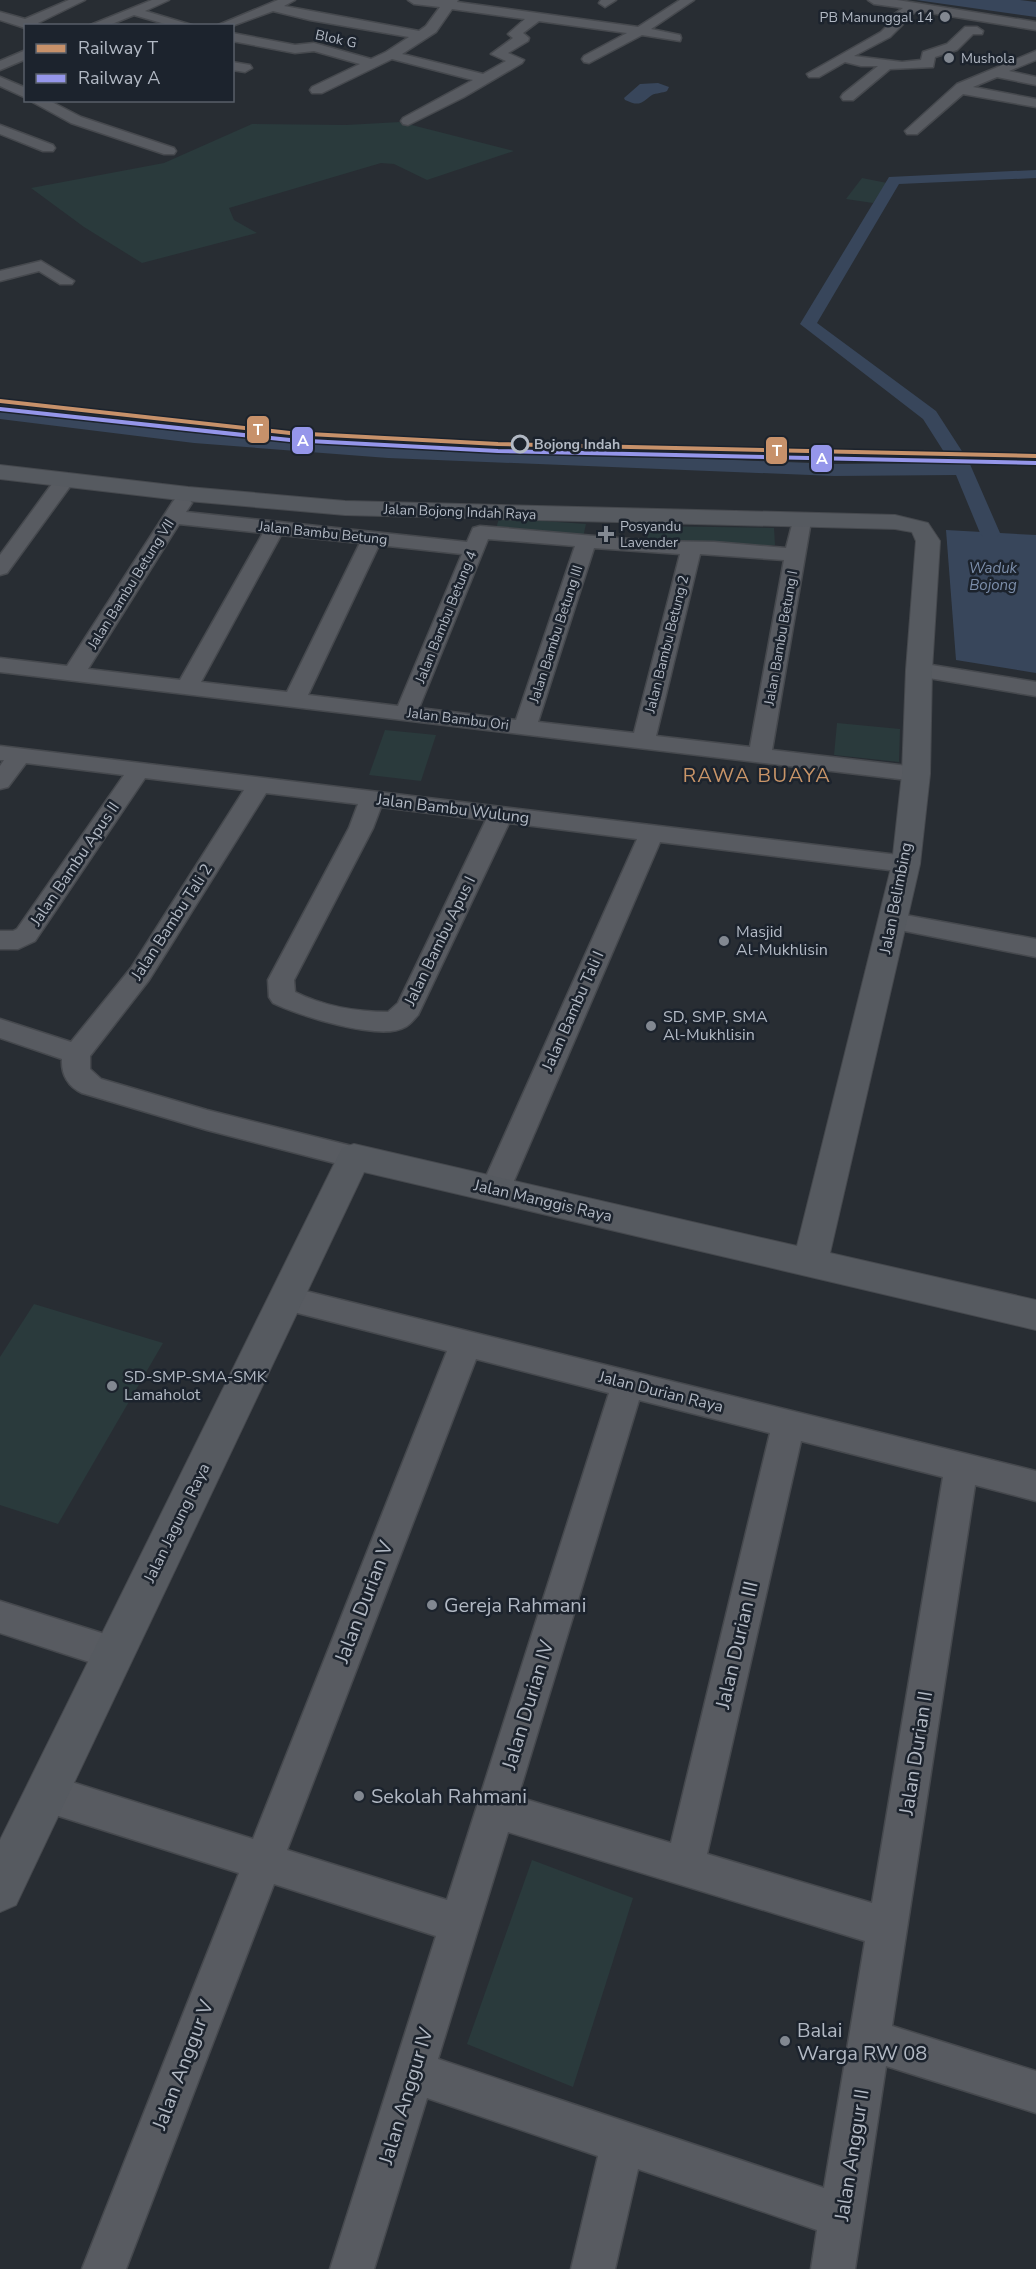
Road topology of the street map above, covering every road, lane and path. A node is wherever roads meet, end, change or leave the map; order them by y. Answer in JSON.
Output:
{"nodes":[{"id":1,"x":79,"y":0,"type":"edge"},
{"id":2,"x":163,"y":0,"type":"edge"},
{"id":3,"x":289,"y":0,"type":"edge"},
{"id":4,"x":414,"y":0,"type":"edge"},
{"id":5,"x":688,"y":0,"type":"edge"},
{"id":6,"x":874,"y":0,"type":"edge"},
{"id":7,"x":449,"y":2,"type":"edge"},
{"id":8,"x":273,"y":7,"type":"junction"},
{"id":9,"x":915,"y":7,"type":"junction"},
{"id":10,"x":135,"y":12,"type":"junction"},
{"id":11,"x":0,"y":16,"type":"edge"},
{"id":12,"x":396,"y":17,"type":"dead end"},
{"id":13,"x":536,"y":17,"type":"junction"},
{"id":14,"x":992,"y":19,"type":"junction"},
{"id":15,"x":27,"y":24,"type":"edge"},
{"id":16,"x":32,"y":24,"type":"edge"},
{"id":17,"x":103,"y":24,"type":"edge"},
{"id":18,"x":181,"y":24,"type":"edge"},
{"id":19,"x":227,"y":24,"type":"edge"},
{"id":20,"x":1036,"y":26,"type":"edge"},
{"id":21,"x":519,"y":30,"type":"junction"},
{"id":22,"x":640,"y":31,"type":"junction"},
{"id":23,"x":426,"y":33,"type":"junction"},
{"id":24,"x":541,"y":33,"type":"dead end"},
{"id":25,"x":987,"y":33,"type":"junction"},
{"id":26,"x":1018,"y":35,"type":"dead end"},
{"id":27,"x":234,"y":37,"type":"edge"},
{"id":28,"x":675,"y":38,"type":"dead end"},
{"id":29,"x":1035,"y":48,"type":"edge"},
{"id":30,"x":589,"y":52,"type":"dead end"},
{"id":31,"x":0,"y":53,"type":"edge"},
{"id":32,"x":391,"y":55,"type":"junction"},
{"id":33,"x":21,"y":58,"type":"edge"},
{"id":34,"x":843,"y":58,"type":"junction"},
{"id":35,"x":372,"y":63,"type":"junction"},
{"id":36,"x":887,"y":65,"type":"junction"},
{"id":37,"x":0,"y":66,"type":"edge"},
{"id":38,"x":998,"y":73,"type":"junction"},
{"id":39,"x":814,"y":74,"type":"dead end"},
{"id":40,"x":486,"y":79,"type":"junction"},
{"id":41,"x":0,"y":81,"type":"edge"},
{"id":42,"x":1036,"y":81,"type":"edge"},
{"id":43,"x":960,"y":88,"type":"junction"},
{"id":44,"x":317,"y":90,"type":"dead end"},
{"id":45,"x":24,"y":93,"type":"edge"},
{"id":46,"x":848,"y":97,"type":"dead end"},
{"id":47,"x":40,"y":102,"type":"edge"},
{"id":48,"x":1036,"y":104,"type":"edge"},
{"id":49,"x":408,"y":121,"type":"dead end"},
{"id":50,"x":0,"y":129,"type":"edge"},
{"id":51,"x":912,"y":131,"type":"dead end"},
{"id":52,"x":48,"y":148,"type":"dead end"},
{"id":53,"x":169,"y":151,"type":"dead end"},
{"id":54,"x":0,"y":276,"type":"edge"},
{"id":55,"x":66,"y":280,"type":"dead end"},
{"id":56,"x":0,"y":472,"type":"edge"},
{"id":57,"x":64,"y":481,"type":"junction"},
{"id":58,"x":188,"y":494,"type":"junction"},
{"id":59,"x":173,"y":517,"type":"junction"},
{"id":60,"x":801,"y":521,"type":"junction"},
{"id":61,"x":921,"y":527,"type":"joint"},
{"id":62,"x":275,"y":528,"type":"junction"},
{"id":63,"x":479,"y":534,"type":"junction"},
{"id":64,"x":372,"y":538,"type":"junction"},
{"id":65,"x":586,"y":542,"type":"junction"},
{"id":66,"x":692,"y":547,"type":"junction"},
{"id":67,"x":796,"y":555,"type":"junction"},
{"id":68,"x":0,"y":569,"type":"edge"},
{"id":69,"x":0,"y":664,"type":"edge"},
{"id":70,"x":919,"y":670,"type":"junction"},
{"id":71,"x":74,"y":674,"type":"junction"},
{"id":72,"x":187,"y":687,"type":"junction"},
{"id":73,"x":1036,"y":689,"type":"edge"},
{"id":74,"x":295,"y":699,"type":"junction"},
{"id":75,"x":406,"y":713,"type":"junction"},
{"id":76,"x":525,"y":727,"type":"junction"},
{"id":77,"x":643,"y":741,"type":"junction"},
{"id":78,"x":10,"y":755,"type":"edge"},
{"id":79,"x":760,"y":755,"type":"junction"},
{"id":80,"x":139,"y":770,"type":"junction"},
{"id":81,"x":916,"y":774,"type":"junction"},
{"id":82,"x":0,"y":782,"type":"edge"},
{"id":83,"x":259,"y":785,"type":"junction"},
{"id":84,"x":372,"y":799,"type":"junction"},
{"id":85,"x":501,"y":814,"type":"junction"},
{"id":86,"x":652,"y":833,"type":"junction"},
{"id":87,"x":906,"y":864,"type":"junction"},
{"id":88,"x":894,"y":921,"type":"junction"},
{"id":89,"x":0,"y":940,"type":"edge"},
{"id":90,"x":1036,"y":948,"type":"edge"},
{"id":91,"x":0,"y":1028,"type":"edge"},
{"id":92,"x":76,"y":1054,"type":"junction"},
{"id":93,"x":354,"y":1157,"type":"junction"},
{"id":94,"x":495,"y":1190,"type":"junction"},
{"id":95,"x":810,"y":1263,"type":"junction"},
{"id":96,"x":285,"y":1298,"type":"junction"},
{"id":97,"x":1036,"y":1315,"type":"edge"},
{"id":98,"x":466,"y":1343,"type":"junction"},
{"id":99,"x":628,"y":1384,"type":"junction"},
{"id":100,"x":789,"y":1424,"type":"junction"},
{"id":101,"x":961,"y":1467,"type":"junction"},
{"id":102,"x":1036,"y":1486,"type":"edge"},
{"id":103,"x":0,"y":1617,"type":"edge"},
{"id":104,"x":114,"y":1653,"type":"junction"},
{"id":105,"x":46,"y":1793,"type":"junction"},
{"id":106,"x":495,"y":1809,"type":"junction"},
{"id":107,"x":263,"y":1862,"type":"junction"},
{"id":108,"x":685,"y":1867,"type":"junction"},
{"id":109,"x":3,"y":1876,"type":"edge"},
{"id":110,"x":460,"y":1924,"type":"junction"},
{"id":111,"x":888,"y":1928,"type":"junction"},
{"id":112,"x":870,"y":2040,"type":"junction"},
{"id":113,"x":413,"y":2072,"type":"junction"},
{"id":114,"x":1036,"y":2092,"type":"edge"},
{"id":115,"x":623,"y":2142,"type":"junction"},
{"id":116,"x":842,"y":2216,"type":"junction"},
{"id":117,"x":104,"y":2269,"type":"edge"},
{"id":118,"x":352,"y":2269,"type":"edge"},
{"id":119,"x":593,"y":2269,"type":"edge"},
{"id":120,"x":833,"y":2269,"type":"edge"}],
"edges":[{"from":1,"to":16,"type":"street"},
{"from":2,"to":10,"type":"street"},
{"from":3,"to":8,"type":"street"},
{"from":4,"to":7,"type":"street"},
{"from":5,"to":22,"type":"street"},
{"from":6,"to":9,"type":"street"},
{"from":7,"to":13,"type":"street"},
{"from":7,"to":23,"type":"street","name":"Blok G"},
{"from":8,"to":19,"type":"street"},
{"from":8,"to":23,"type":"street"},
{"from":9,"to":14,"type":"street"},
{"from":9,"to":34,"type":"street"},
{"from":10,"to":17,"type":"street"},
{"from":10,"to":18,"type":"street"},
{"from":11,"to":15,"type":"street"},
{"from":12,"to":23,"type":"street"},
{"from":13,"to":21,"type":"street"},
{"from":13,"to":22,"type":"street"},
{"from":14,"to":20,"type":"street"},
{"from":14,"to":25,"type":"street"},
{"from":21,"to":24,"type":"street"},
{"from":21,"to":40,"type":"street"},
{"from":22,"to":28,"type":"street"},
{"from":22,"to":30,"type":"street"},
{"from":23,"to":32,"type":"street","name":"Blok G"},
{"from":25,"to":26,"type":"street"},
{"from":25,"to":36,"type":"street"},
{"from":27,"to":35,"type":"street","name":"Blok G"},
{"from":29,"to":38,"type":"street"},
{"from":31,"to":33,"type":"street"},
{"from":32,"to":35,"type":"street","name":"Blok G"},
{"from":32,"to":40,"type":"street"},
{"from":33,"to":37,"type":"street"},
{"from":34,"to":36,"type":"street"},
{"from":34,"to":39,"type":"street"},
{"from":35,"to":44,"type":"street"},
{"from":36,"to":46,"type":"street"},
{"from":38,"to":42,"type":"street"},
{"from":38,"to":43,"type":"street"},
{"from":40,"to":49,"type":"street"},
{"from":41,"to":45,"type":"street"},
{"from":43,"to":48,"type":"street"},
{"from":43,"to":51,"type":"street"},
{"from":47,"to":53,"type":"street"},
{"from":50,"to":52,"type":"street"},
{"from":54,"to":55,"type":"street"},
{"from":56,"to":57,"type":"street","name":"Jalan Bojong Indah Raya"},
{"from":57,"to":58,"type":"street","name":"Jalan Bojong Indah Raya"},
{"from":57,"to":68,"type":"street"},
{"from":58,"to":59,"type":"street","name":"Jalan Bambu Betung VII"},
{"from":58,"to":60,"type":"street","name":"Jalan Bojong Indah Raya"},
{"from":59,"to":62,"type":"street","name":"Jalan Bambu Betung"},
{"from":59,"to":71,"type":"street","name":"Jalan Bambu Betung VII"},
{"from":60,"to":61,"type":"street","name":"Jalan Bojong Indah Raya"},
{"from":60,"to":67,"type":"street","name":"Jalan Bambu Betung I"},
{"from":61,"to":70,"type":"street","name":"Jalan Belimbing"},
{"from":62,"to":64,"type":"street","name":"Jalan Bambu Betung"},
{"from":62,"to":72,"type":"street"},
{"from":63,"to":64,"type":"street","name":"Jalan Bambu Betung"},
{"from":63,"to":65,"type":"street","name":"Jalan Bambu Betung"},
{"from":63,"to":75,"type":"street","name":"Jalan Bambu Betung 4"},
{"from":64,"to":74,"type":"street"},
{"from":65,"to":66,"type":"street","name":"Jalan Bambu Betung"},
{"from":65,"to":76,"type":"street","name":"Jalan Bambu Betung III"},
{"from":66,"to":67,"type":"street","name":"Jalan Bambu Betung"},
{"from":66,"to":77,"type":"street","name":"Jalan Bambu Betung 2"},
{"from":67,"to":79,"type":"street","name":"Jalan Bambu Betung I"},
{"from":69,"to":71,"type":"street","name":"Jalan Bambu Ori"},
{"from":70,"to":73,"type":"street"},
{"from":70,"to":81,"type":"street","name":"Jalan Belimbing"},
{"from":71,"to":72,"type":"street","name":"Jalan Bambu Ori"},
{"from":72,"to":74,"type":"street","name":"Jalan Bambu Ori"},
{"from":74,"to":75,"type":"street","name":"Jalan Bambu Ori"},
{"from":75,"to":76,"type":"street","name":"Jalan Bambu Ori"},
{"from":76,"to":77,"type":"street","name":"Jalan Bambu Ori"},
{"from":77,"to":79,"type":"street","name":"Jalan Bambu Ori"},
{"from":78,"to":80,"type":"street","name":"Jalan Bambu Wulung"},
{"from":78,"to":82,"type":"street"},
{"from":79,"to":81,"type":"street","name":"Jalan Bambu Ori"},
{"from":80,"to":83,"type":"street","name":"Jalan Bambu Wulung"},
{"from":80,"to":89,"type":"street","name":"Jalan Bambu Apus II"},
{"from":81,"to":87,"type":"street","name":"Jalan Belimbing"},
{"from":83,"to":84,"type":"street","name":"Jalan Bambu Wulung"},
{"from":83,"to":92,"type":"street","name":"Jalan Bambu Tali 2"},
{"from":84,"to":85,"type":"street","name":"Jalan Bambu Wulung"},
{"from":84,"to":85,"type":"street","name":"Jalan Bambu Apus I"},
{"from":85,"to":86,"type":"street","name":"Jalan Bambu Wulung"},
{"from":86,"to":87,"type":"street","name":"Jalan Bambu Wulung"},
{"from":86,"to":94,"type":"street","name":"Jalan Bambu Tali I"},
{"from":87,"to":88,"type":"street","name":"Jalan Belimbing"},
{"from":88,"to":90,"type":"street"},
{"from":88,"to":95,"type":"street","name":"Jalan Belimbing"},
{"from":91,"to":92,"type":"street"},
{"from":92,"to":93,"type":"street","name":"Jalan Manggis Raya"},
{"from":93,"to":94,"type":"street","name":"Jalan Manggis Raya"},
{"from":93,"to":96,"type":"street","name":"Jalan Jagung Raya"},
{"from":94,"to":95,"type":"street","name":"Jalan Manggis Raya"},
{"from":95,"to":97,"type":"street","name":"Jalan Manggis Raya"},
{"from":96,"to":98,"type":"street","name":"Jalan Durian Raya"},
{"from":96,"to":104,"type":"street","name":"Jalan Jagung Raya"},
{"from":98,"to":99,"type":"street","name":"Jalan Durian Raya"},
{"from":98,"to":107,"type":"street","name":"Jalan Durian V"},
{"from":99,"to":100,"type":"street","name":"Jalan Durian Raya"},
{"from":99,"to":106,"type":"street","name":"Jalan Durian IV"},
{"from":100,"to":101,"type":"street","name":"Jalan Durian Raya"},
{"from":100,"to":108,"type":"street","name":"Jalan Durian III"},
{"from":101,"to":102,"type":"street","name":"Jalan Durian Raya"},
{"from":101,"to":111,"type":"street","name":"Jalan Durian II"},
{"from":103,"to":104,"type":"street"},
{"from":104,"to":105,"type":"street","name":"Jalan Jagung Raya"},
{"from":105,"to":107,"type":"street"},
{"from":105,"to":109,"type":"street","name":"Jalan Jagung Raya"},
{"from":106,"to":108,"type":"street"},
{"from":106,"to":110,"type":"street","name":"Jalan Durian IV"},
{"from":107,"to":110,"type":"street"},
{"from":107,"to":117,"type":"street","name":"Jalan Anggur V"},
{"from":108,"to":111,"type":"street"},
{"from":110,"to":113,"type":"street","name":"Jalan Anggur IV"},
{"from":111,"to":112,"type":"street","name":"Jalan Durian II"},
{"from":112,"to":114,"type":"street"},
{"from":112,"to":116,"type":"street","name":"Jalan Anggur II"},
{"from":113,"to":115,"type":"street"},
{"from":113,"to":118,"type":"street","name":"Jalan Anggur IV"},
{"from":115,"to":116,"type":"street"},
{"from":115,"to":119,"type":"street"},
{"from":116,"to":120,"type":"street","name":"Jalan Anggur II"}]}
